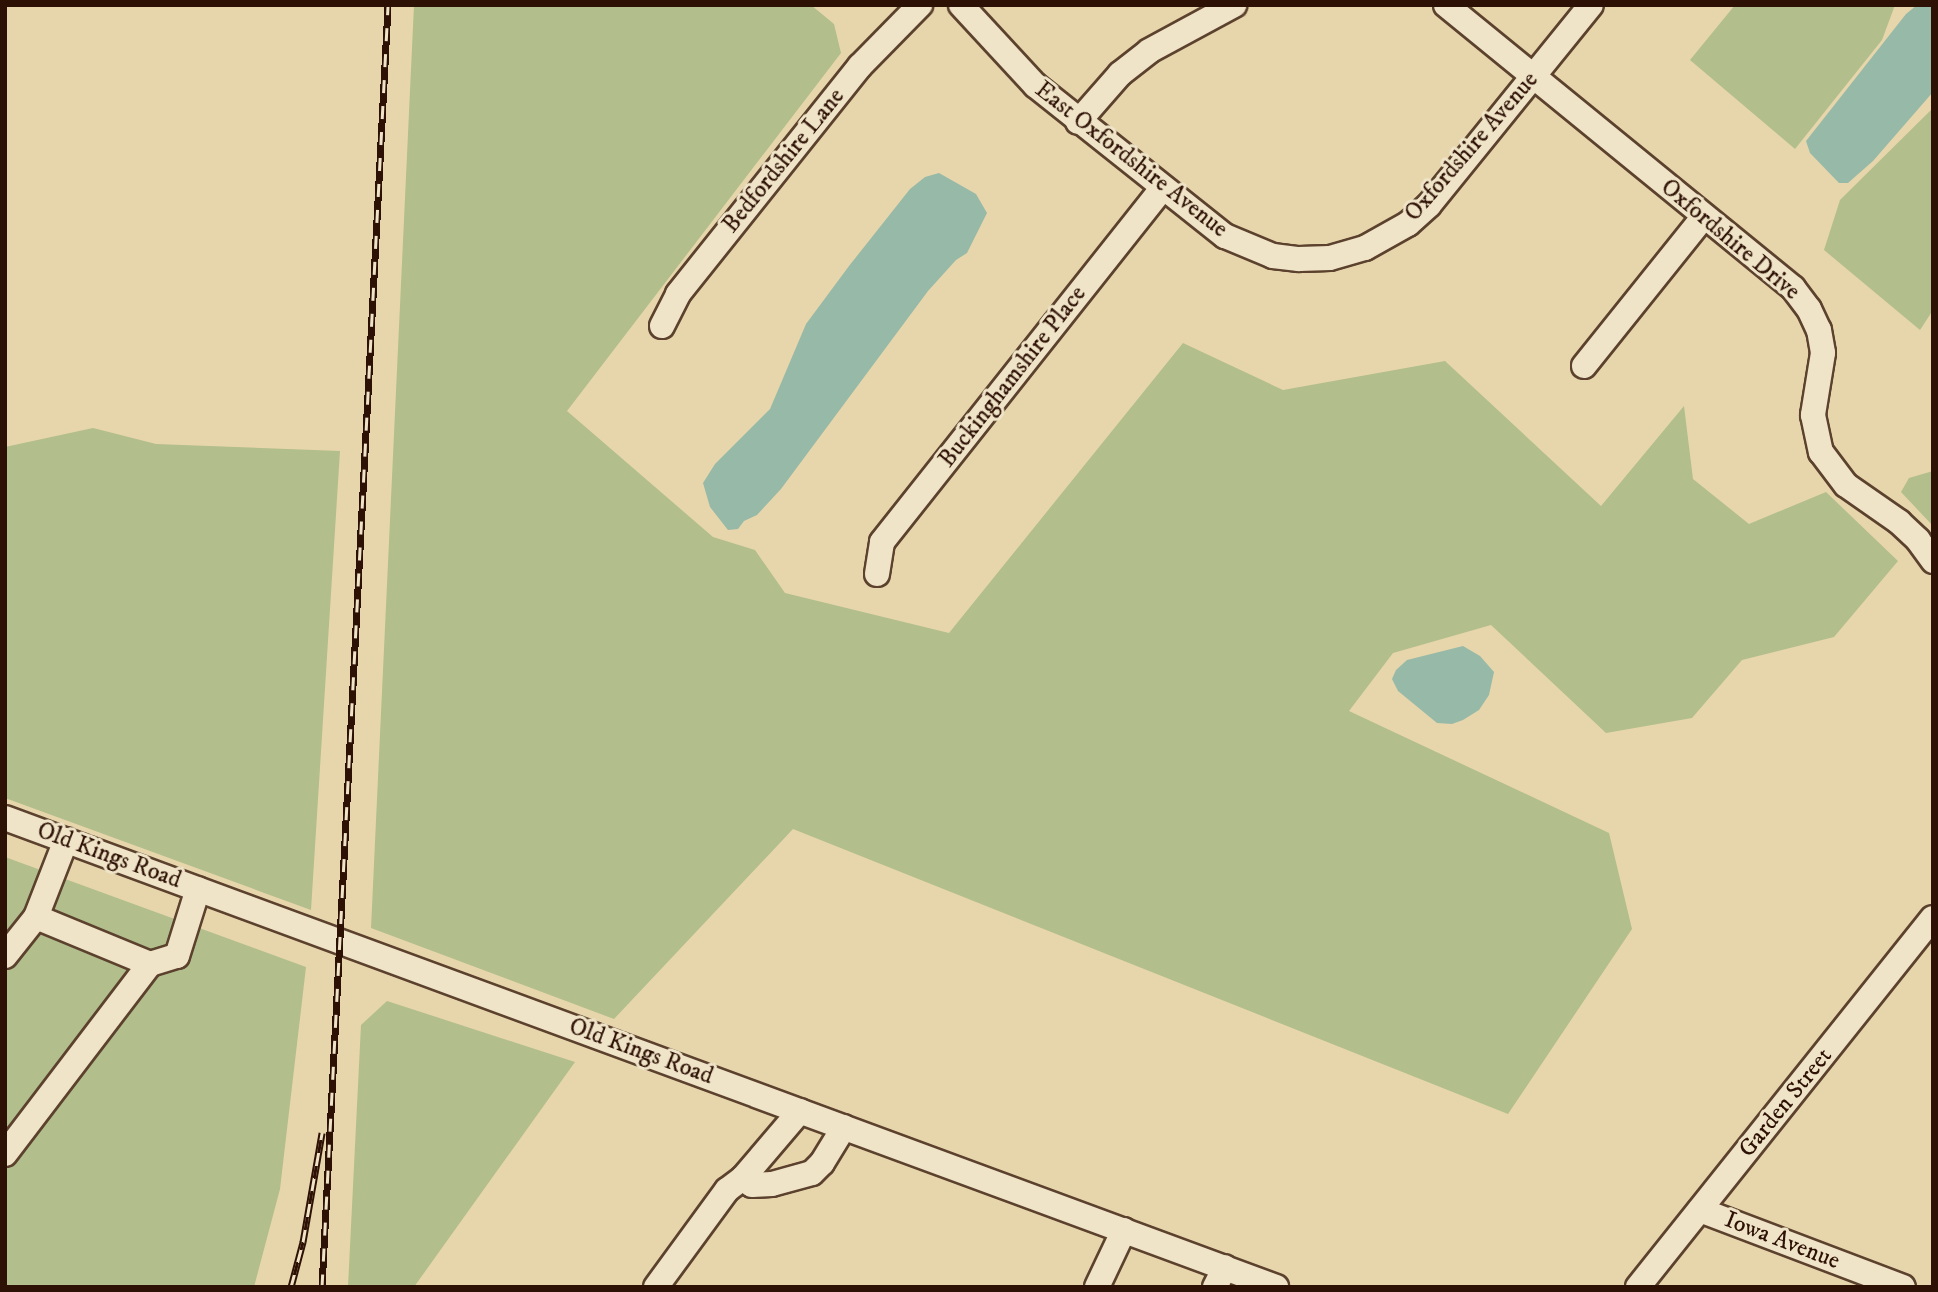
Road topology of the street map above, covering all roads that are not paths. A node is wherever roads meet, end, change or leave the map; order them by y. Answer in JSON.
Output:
{"nodes":[{"id":1,"x":920,"y":5,"type":"edge"},
{"id":2,"x":961,"y":5,"type":"edge"},
{"id":3,"x":1234,"y":5,"type":"edge"},
{"id":4,"x":1446,"y":5,"type":"edge"},
{"id":5,"x":1591,"y":5,"type":"edge"},
{"id":6,"x":1532,"y":78,"type":"junction"},
{"id":7,"x":1078,"y":122,"type":"junction"},
{"id":8,"x":1163,"y":188,"type":"junction"},
{"id":9,"x":1704,"y":216,"type":"junction"},
{"id":10,"x":1330,"y":258,"type":"joint"},
{"id":11,"x":662,"y":326,"type":"dead end"},
{"id":12,"x":1584,"y":366,"type":"dead end"},
{"id":13,"x":1933,"y":561,"type":"edge"},
{"id":14,"x":877,"y":573,"type":"dead end"},
{"id":15,"x":5,"y":818,"type":"edge"},
{"id":16,"x":66,"y":841,"type":"junction"},
{"id":17,"x":198,"y":889,"type":"junction"},
{"id":18,"x":36,"y":917,"type":"junction"},
{"id":19,"x":1933,"y":918,"type":"edge"},
{"id":20,"x":5,"y":956,"type":"edge"},
{"id":21,"x":150,"y":964,"type":"junction"},
{"id":22,"x":800,"y":1111,"type":"junction"},
{"id":23,"x":844,"y":1127,"type":"junction"},
{"id":24,"x":5,"y":1154,"type":"edge"},
{"id":25,"x":743,"y":1178,"type":"junction"},
{"id":26,"x":1700,"y":1210,"type":"junction"},
{"id":27,"x":1124,"y":1230,"type":"junction"},
{"id":28,"x":1220,"y":1277,"type":"edge"},
{"id":29,"x":656,"y":1287,"type":"edge"},
{"id":30,"x":1097,"y":1287,"type":"edge"},
{"id":31,"x":1276,"y":1287,"type":"edge"},
{"id":32,"x":1638,"y":1287,"type":"edge"},
{"id":33,"x":1903,"y":1287,"type":"edge"}],
"edges":[{"from":1,"to":11,"type":"street","name":"Bedfordshire Lane"},
{"from":2,"to":7,"type":"street","name":"East Oxfordshire Avenue"},
{"from":3,"to":7,"type":"street"},
{"from":4,"to":6,"type":"street","name":"Oxfordshire Drive"},
{"from":5,"to":6,"type":"street","name":"Oxfordshire Avenue"},
{"from":6,"to":9,"type":"street","name":"Oxfordshire Drive"},
{"from":6,"to":10,"type":"street","name":"Oxfordshire Avenue"},
{"from":7,"to":8,"type":"street","name":"East Oxfordshire Avenue"},
{"from":8,"to":10,"type":"street","name":"East Oxfordshire Avenue"},
{"from":8,"to":14,"type":"street","name":"Buckinghamshire Place"},
{"from":9,"to":12,"type":"street"},
{"from":9,"to":13,"type":"street","name":"Oxfordshire Drive"},
{"from":15,"to":16,"type":"street","name":"Old Kings Road"},
{"from":16,"to":17,"type":"street","name":"Old Kings Road"},
{"from":16,"to":18,"type":"street"},
{"from":17,"to":21,"type":"street"},
{"from":17,"to":22,"type":"street","name":"Old Kings Road"},
{"from":18,"to":20,"type":"street"},
{"from":18,"to":21,"type":"street"},
{"from":19,"to":26,"type":"street","name":"Garden Street"},
{"from":21,"to":24,"type":"street"},
{"from":22,"to":23,"type":"street","name":"Old Kings Road"},
{"from":22,"to":25,"type":"street"},
{"from":23,"to":25,"type":"street"},
{"from":23,"to":27,"type":"street","name":"Old Kings Road"},
{"from":25,"to":29,"type":"street"},
{"from":26,"to":32,"type":"street","name":"Garden Street"},
{"from":26,"to":33,"type":"street","name":"Iowa Avenue"},
{"from":27,"to":28,"type":"street","name":"Old Kings Road"},
{"from":27,"to":30,"type":"street"},
{"from":28,"to":31,"type":"street","name":"Old Kings Road"}]}
